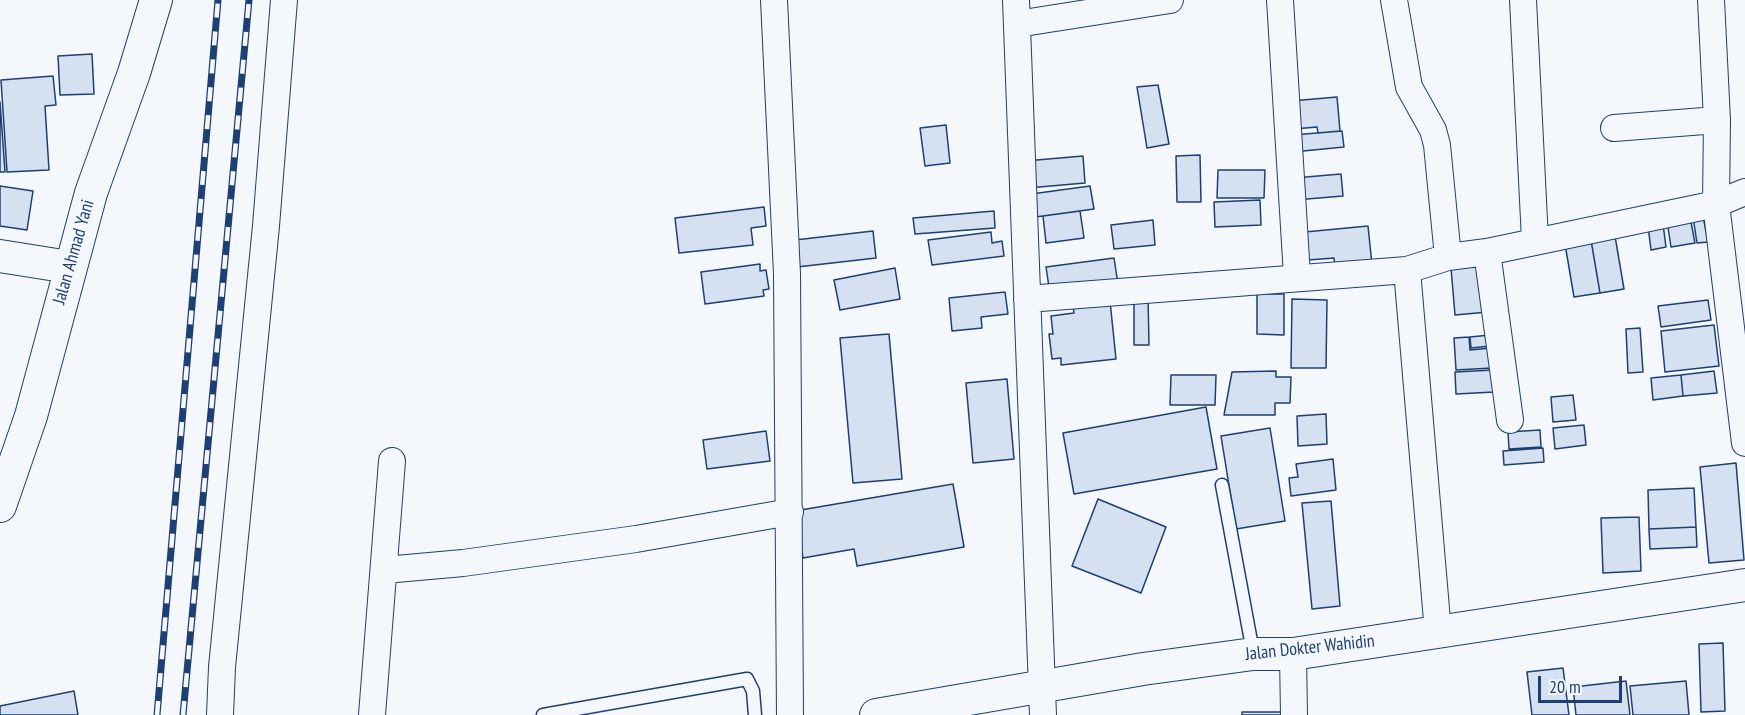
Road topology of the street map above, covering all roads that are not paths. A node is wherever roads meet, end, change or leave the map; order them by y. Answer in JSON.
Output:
{"nodes":[{"id":1,"x":156,"y":0,"type":"edge"},
{"id":2,"x":284,"y":0,"type":"edge"},
{"id":3,"x":774,"y":0,"type":"edge"},
{"id":4,"x":1170,"y":0,"type":"edge"},
{"id":5,"x":1280,"y":0,"type":"edge"},
{"id":6,"x":1394,"y":0,"type":"edge"},
{"id":7,"x":1523,"y":0,"type":"edge"},
{"id":8,"x":1712,"y":0,"type":"edge"},
{"id":9,"x":1016,"y":12,"type":"edge"},
{"id":10,"x":1717,"y":120,"type":"junction"},
{"id":11,"x":1614,"y":128,"type":"dead end"},
{"id":12,"x":1745,"y":192,"type":"edge"},
{"id":13,"x":1716,"y":204,"type":"junction"},
{"id":14,"x":1535,"y":240,"type":"junction"},
{"id":15,"x":1487,"y":252,"type":"junction"},
{"id":16,"x":0,"y":256,"type":"edge"},
{"id":17,"x":1448,"y":256,"type":"junction"},
{"id":18,"x":69,"y":267,"type":"junction"},
{"id":19,"x":1407,"y":270,"type":"junction"},
{"id":20,"x":1297,"y":276,"type":"junction"},
{"id":21,"x":1027,"y":299,"type":"junction"},
{"id":22,"x":1510,"y":420,"type":"dead end"},
{"id":23,"x":1745,"y":443,"type":"edge"},
{"id":24,"x":392,"y":461,"type":"dead end"},
{"id":25,"x":1222,"y":485,"type":"dead end"},
{"id":26,"x":0,"y":506,"type":"edge"},
{"id":27,"x":790,"y":512,"type":"junction"},
{"id":28,"x":385,"y":570,"type":"junction"},
{"id":29,"x":1745,"y":585,"type":"edge"},
{"id":30,"x":1438,"y":632,"type":"junction"},
{"id":31,"x":1253,"y":654,"type":"junction"},
{"id":32,"x":1293,"y":654,"type":"junction"},
{"id":33,"x":1042,"y":684,"type":"junction"},
{"id":34,"x":220,"y":715,"type":"edge"},
{"id":35,"x":372,"y":715,"type":"edge"},
{"id":36,"x":543,"y":715,"type":"edge"},
{"id":37,"x":754,"y":715,"type":"edge"},
{"id":38,"x":790,"y":715,"type":"edge"},
{"id":39,"x":876,"y":715,"type":"edge"},
{"id":40,"x":1043,"y":715,"type":"edge"},
{"id":41,"x":1294,"y":715,"type":"edge"}],
"edges":[{"from":1,"to":18,"type":"street","name":"Jalan Ahmad Yani"},
{"from":2,"to":34,"type":"street"},
{"from":3,"to":27,"type":"street"},
{"from":4,"to":9,"type":"street"},
{"from":5,"to":20,"type":"street"},
{"from":6,"to":17,"type":"street"},
{"from":7,"to":14,"type":"street"},
{"from":8,"to":10,"type":"street"},
{"from":9,"to":21,"type":"street"},
{"from":10,"to":11,"type":"street"},
{"from":10,"to":13,"type":"street"},
{"from":12,"to":13,"type":"street"},
{"from":13,"to":14,"type":"street"},
{"from":13,"to":23,"type":"street"},
{"from":14,"to":15,"type":"street"},
{"from":15,"to":17,"type":"street"},
{"from":15,"to":22,"type":"street"},
{"from":16,"to":18,"type":"street"},
{"from":17,"to":19,"type":"street"},
{"from":18,"to":26,"type":"street","name":"Jalan Ahmad Yani"},
{"from":19,"to":20,"type":"street"},
{"from":19,"to":30,"type":"street"},
{"from":20,"to":21,"type":"street"},
{"from":21,"to":33,"type":"street"},
{"from":24,"to":28,"type":"street"},
{"from":25,"to":31,"type":"lane"},
{"from":27,"to":28,"type":"street"},
{"from":27,"to":38,"type":"street"},
{"from":28,"to":35,"type":"street"},
{"from":29,"to":30,"type":"street","name":"Jalan Dokter Wahidin"},
{"from":30,"to":32,"type":"street","name":"Jalan Dokter Wahidin"},
{"from":31,"to":32,"type":"street","name":"Jalan Dokter Wahidin"},
{"from":31,"to":33,"type":"street","name":"Jalan Dokter Wahidin"},
{"from":32,"to":41,"type":"street"},
{"from":33,"to":39,"type":"street","name":"Jalan Dokter Wahidin"},
{"from":33,"to":40,"type":"street"},
{"from":36,"to":37,"type":"lane"}]}
